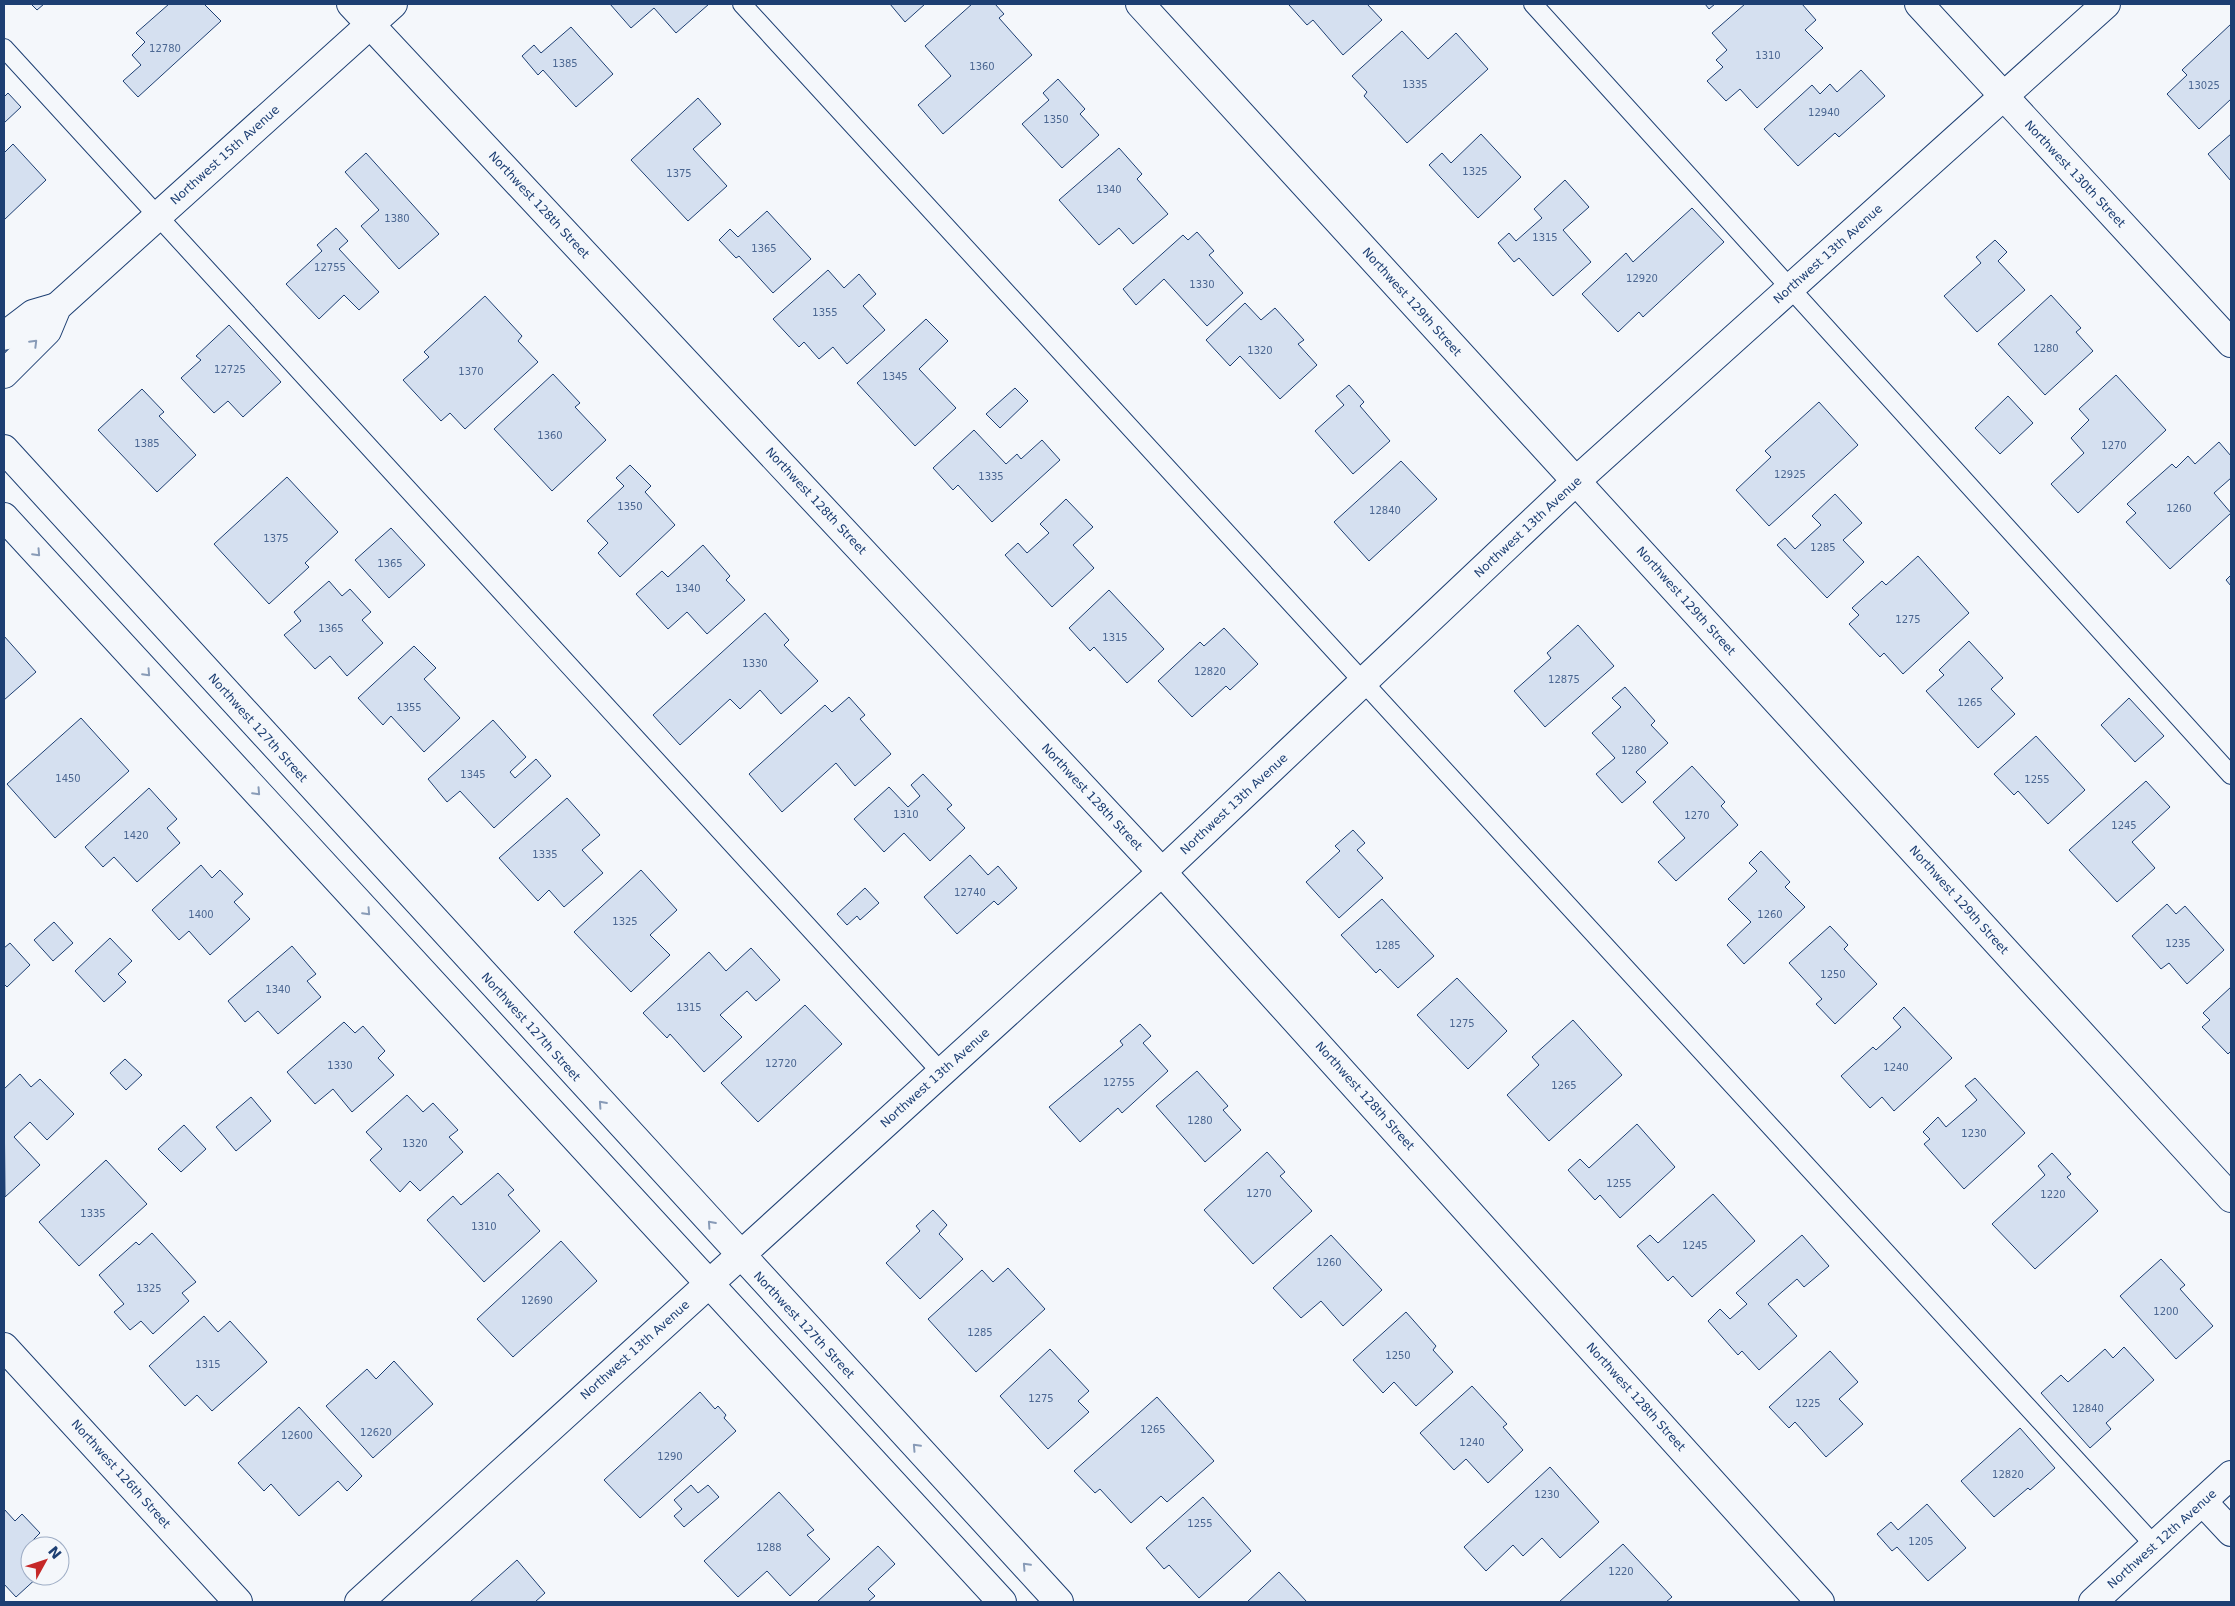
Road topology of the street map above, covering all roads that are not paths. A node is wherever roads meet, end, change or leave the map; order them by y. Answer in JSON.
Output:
{"nodes":[{"id":1,"x":351,"y":4,"type":"edge"},
{"id":2,"x":393,"y":4,"type":"edge"},
{"id":3,"x":742,"y":4,"type":"edge"},
{"id":4,"x":1140,"y":4,"type":"edge"},
{"id":5,"x":1533,"y":4,"type":"edge"},
{"id":6,"x":1919,"y":4,"type":"edge"},
{"id":7,"x":2106,"y":4,"type":"edge"},
{"id":8,"x":370,"y":25,"type":"junction"},
{"id":9,"x":4,"y":48,"type":"edge"},
{"id":10,"x":2002,"y":95,"type":"junction"},
{"id":11,"x":157,"y":215,"type":"junction"},
{"id":12,"x":1790,"y":288,"type":"junction"},
{"id":13,"x":57,"y":307,"type":"junction"},
{"id":14,"x":4,"y":336,"type":"edge"},
{"id":15,"x":2231,"y":343,"type":"edge"},
{"id":16,"x":4,"y":374,"type":"edge"},
{"id":17,"x":4,"y":449,"type":"edge"},
{"id":18,"x":1576,"y":481,"type":"junction"},
{"id":19,"x":4,"y":517,"type":"edge"},
{"id":20,"x":1363,"y":682,"type":"junction"},
{"id":21,"x":2231,"y":775,"type":"edge"},
{"id":22,"x":1162,"y":872,"type":"junction"},
{"id":23,"x":941,"y":1072,"type":"junction"},
{"id":24,"x":2231,"y":1198,"type":"edge"},
{"id":25,"x":740,"y":1255,"type":"junction"},
{"id":26,"x":708,"y":1283,"type":"junction"},
{"id":27,"x":4,"y":1347,"type":"edge"},
{"id":28,"x":2231,"y":1475,"type":"edge"},
{"id":29,"x":2203,"y":1502,"type":"junction"},
{"id":30,"x":2231,"y":1532,"type":"edge"},
{"id":31,"x":2155,"y":1546,"type":"junction"},
{"id":32,"x":238,"y":1602,"type":"edge"},
{"id":33,"x":359,"y":1602,"type":"edge"},
{"id":34,"x":1002,"y":1602,"type":"edge"},
{"id":35,"x":1060,"y":1602,"type":"edge"},
{"id":36,"x":1820,"y":1602,"type":"edge"},
{"id":37,"x":2092,"y":1602,"type":"edge"}],
"edges":[{"from":1,"to":8,"type":"street","name":"Northwest 128th Street"},
{"from":2,"to":8,"type":"street","name":"Northwest 15th Avenue"},
{"from":3,"to":20,"type":"lane"},
{"from":4,"to":18,"type":"street","name":"Northwest 129th Street"},
{"from":5,"to":12,"type":"lane"},
{"from":6,"to":10,"type":"street","name":"Northwest 130th Street"},
{"from":7,"to":10,"type":"street","name":"Northwest 13th Avenue"},
{"from":8,"to":11,"type":"street","name":"Northwest 15th Avenue"},
{"from":8,"to":22,"type":"street","name":"Northwest 128th Street"},
{"from":9,"to":11,"type":"lane"},
{"from":10,"to":12,"type":"street","name":"Northwest 13th Avenue"},
{"from":10,"to":15,"type":"street","name":"Northwest 130th Street"},
{"from":11,"to":13,"type":"street","name":"Northwest 15th Avenue"},
{"from":11,"to":23,"type":"lane"},
{"from":12,"to":18,"type":"street","name":"Northwest 13th Avenue"},
{"from":12,"to":21,"type":"lane"},
{"from":13,"to":14,"type":"street","name":"Northwest 15th Avenue"},
{"from":16,"to":13,"type":"street","name":"Northwest 15th Avenue","one_way":true},
{"from":25,"to":17,"type":"street","name":"Northwest 127th Street","one_way":true},
{"from":18,"to":20,"type":"street","name":"Northwest 13th Avenue"},
{"from":18,"to":24,"type":"street","name":"Northwest 129th Street"},
{"from":19,"to":26,"type":"street","one_way":true},
{"from":20,"to":22,"type":"street","name":"Northwest 13th Avenue"},
{"from":20,"to":31,"type":"lane"},
{"from":22,"to":23,"type":"street","name":"Northwest 13th Avenue"},
{"from":22,"to":36,"type":"street","name":"Northwest 128th Street"},
{"from":23,"to":25,"type":"street","name":"Northwest 13th Avenue"},
{"from":25,"to":26,"type":"street","name":"Northwest 13th Avenue"},
{"from":35,"to":25,"type":"street","name":"Northwest 127th Street","one_way":true},
{"from":26,"to":33,"type":"street","name":"Northwest 13th Avenue"},
{"from":26,"to":34,"type":"street"},
{"from":27,"to":32,"type":"street","name":"Northwest 126th Street"},
{"from":28,"to":29,"type":"street","name":"Northwest 12th Avenue"},
{"from":29,"to":30,"type":"street"},
{"from":29,"to":31,"type":"street","name":"Northwest 12th Avenue"},
{"from":31,"to":37,"type":"street","name":"Northwest 12th Avenue"}]}
